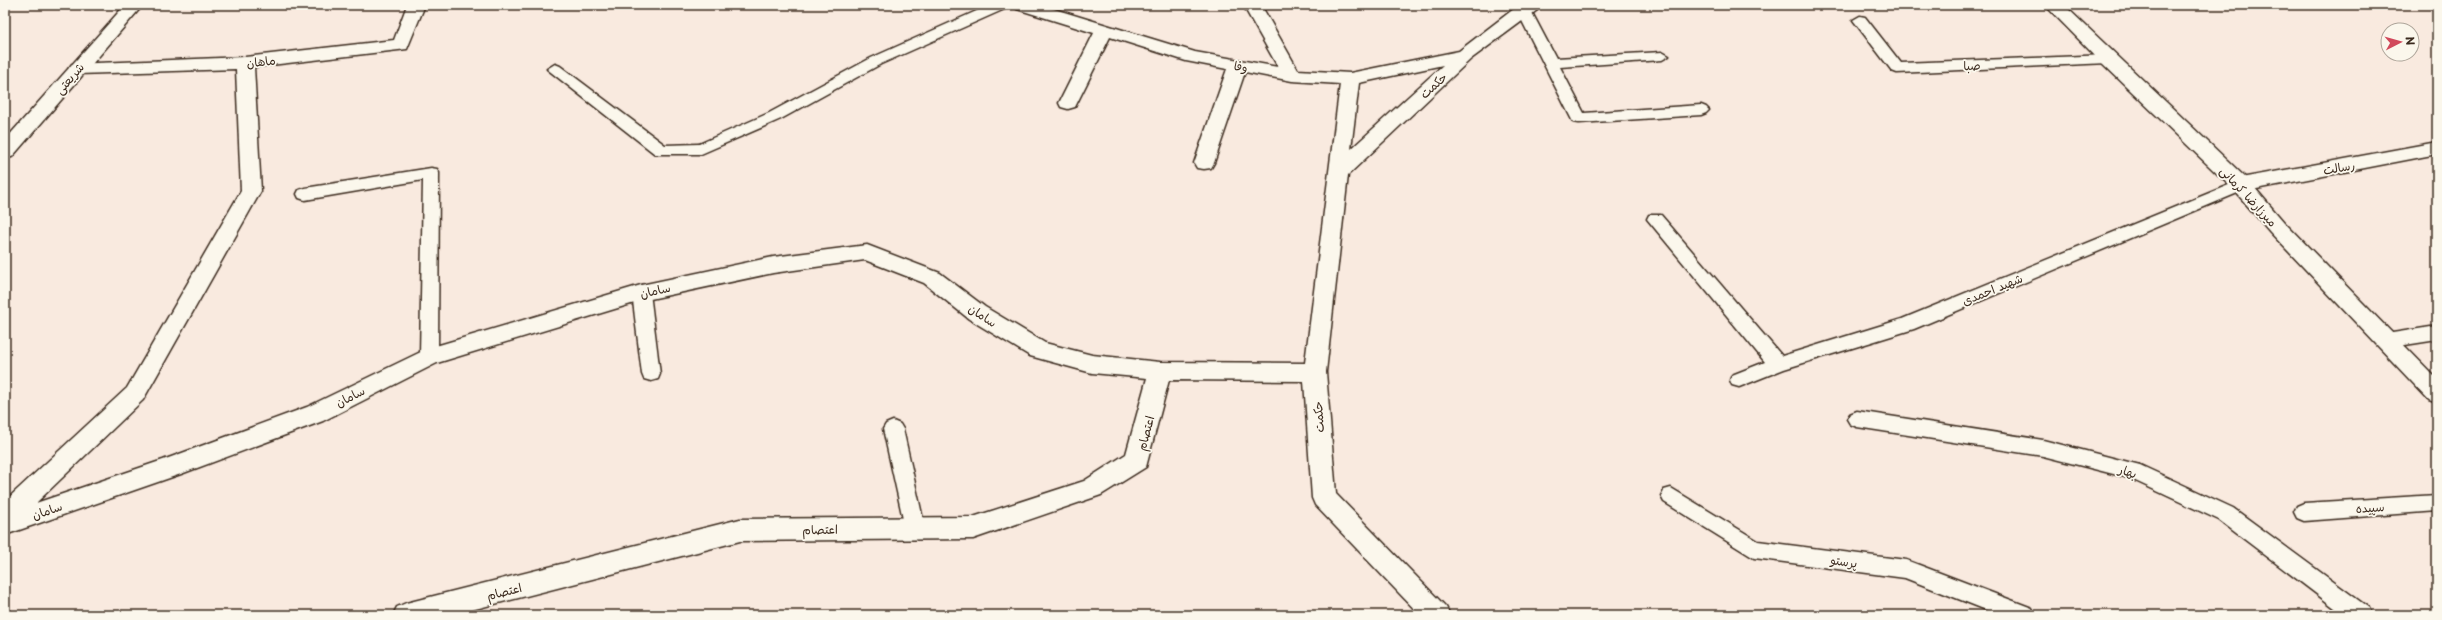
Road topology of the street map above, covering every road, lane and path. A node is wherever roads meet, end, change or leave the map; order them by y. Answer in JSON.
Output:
{"nodes":[{"id":1,"x":134,"y":5,"type":"edge"},
{"id":2,"x":416,"y":5,"type":"edge"},
{"id":3,"x":1002,"y":5,"type":"edge"},
{"id":4,"x":1023,"y":5,"type":"edge"},
{"id":5,"x":1252,"y":5,"type":"edge"},
{"id":6,"x":2054,"y":5,"type":"edge"},
{"id":7,"x":1527,"y":6,"type":"edge"},
{"id":8,"x":1860,"y":20,"type":"dead end"},
{"id":9,"x":1104,"y":31,"type":"junction"},
{"id":10,"x":1465,"y":55,"type":"junction"},
{"id":11,"x":1662,"y":56,"type":"dead end"},
{"id":12,"x":2108,"y":59,"type":"junction"},
{"id":13,"x":245,"y":63,"type":"junction"},
{"id":14,"x":1551,"y":63,"type":"junction"},
{"id":15,"x":1238,"y":65,"type":"junction"},
{"id":16,"x":78,"y":68,"type":"junction"},
{"id":17,"x":555,"y":68,"type":"dead end"},
{"id":18,"x":1292,"y":75,"type":"junction"},
{"id":19,"x":1350,"y":78,"type":"junction"},
{"id":20,"x":1068,"y":103,"type":"dead end"},
{"id":21,"x":1701,"y":110,"type":"dead end"},
{"id":22,"x":2437,"y":148,"type":"edge"},
{"id":23,"x":5,"y":152,"type":"edge"},
{"id":24,"x":1204,"y":163,"type":"dead end"},
{"id":25,"x":1338,"y":174,"type":"junction"},
{"id":26,"x":2241,"y":185,"type":"junction"},
{"id":27,"x":305,"y":194,"type":"dead end"},
{"id":28,"x":1655,"y":219,"type":"dead end"},
{"id":29,"x":641,"y":292,"type":"junction"},
{"id":30,"x":2437,"y":333,"type":"edge"},
{"id":31,"x":2386,"y":341,"type":"junction"},
{"id":32,"x":429,"y":357,"type":"junction"},
{"id":33,"x":1778,"y":364,"type":"junction"},
{"id":34,"x":1160,"y":371,"type":"junction"},
{"id":35,"x":1315,"y":372,"type":"junction"},
{"id":36,"x":651,"y":374,"type":"dead end"},
{"id":37,"x":1739,"y":380,"type":"dead end"},
{"id":38,"x":2437,"y":394,"type":"edge"},
{"id":39,"x":1857,"y":419,"type":"dead end"},
{"id":40,"x":893,"y":429,"type":"dead end"},
{"id":41,"x":1671,"y":496,"type":"dead end"},
{"id":42,"x":2437,"y":503,"type":"edge"},
{"id":43,"x":2304,"y":512,"type":"dead end"},
{"id":44,"x":5,"y":516,"type":"edge"},
{"id":45,"x":5,"y":524,"type":"edge"},
{"id":46,"x":915,"y":528,"type":"junction"},
{"id":47,"x":406,"y":615,"type":"edge"},
{"id":48,"x":1437,"y":615,"type":"edge"},
{"id":49,"x":2024,"y":615,"type":"edge"},
{"id":50,"x":2361,"y":615,"type":"edge"}],
"edges":[{"from":1,"to":16,"type":"street","name":"شریعتی"},
{"from":2,"to":13,"type":"street","name":"ماهان"},
{"from":3,"to":17,"type":"lane"},
{"from":4,"to":9,"type":"street","name":"وفا"},
{"from":5,"to":18,"type":"street"},
{"from":6,"to":12,"type":"street","name":"میرزارضا کرمانی"},
{"from":7,"to":10,"type":"street","name":"حکمت"},
{"from":7,"to":14,"type":"lane"},
{"from":8,"to":12,"type":"lane","name":"صبا"},
{"from":9,"to":15,"type":"street","name":"وفا"},
{"from":9,"to":20,"type":"street"},
{"from":10,"to":19,"type":"street","name":"وفا"},
{"from":10,"to":25,"type":"street","name":"حکمت"},
{"from":11,"to":14,"type":"lane"},
{"from":12,"to":26,"type":"street","name":"میرزارضا کرمانی"},
{"from":13,"to":16,"type":"street","name":"ماهان"},
{"from":13,"to":44,"type":"street"},
{"from":14,"to":21,"type":"lane"},
{"from":15,"to":18,"type":"street","name":"وفا"},
{"from":15,"to":24,"type":"street"},
{"from":16,"to":23,"type":"street","name":"شریعتی"},
{"from":18,"to":19,"type":"street","name":"وفا"},
{"from":19,"to":25,"type":"street","name":"حکمت"},
{"from":22,"to":26,"type":"street","name":"رسالت"},
{"from":25,"to":35,"type":"street","name":"حکمت"},
{"from":26,"to":31,"type":"street","name":"میرزارضا کرمانی"},
{"from":26,"to":33,"type":"lane","name":"شهید احمدی"},
{"from":27,"to":32,"type":"lane"},
{"from":28,"to":33,"type":"lane"},
{"from":29,"to":32,"type":"street","name":"سامان"},
{"from":29,"to":34,"type":"street","name":"سامان"},
{"from":29,"to":36,"type":"lane"},
{"from":30,"to":31,"type":"lane"},
{"from":31,"to":38,"type":"street","name":"میرزارضا کرمانی"},
{"from":32,"to":45,"type":"street","name":"سامان"},
{"from":33,"to":37,"type":"lane","name":"شهید احمدی"},
{"from":34,"to":35,"type":"street","name":"سامان"},
{"from":34,"to":46,"type":"street","name":"اعتصام"},
{"from":35,"to":48,"type":"street","name":"حکمت"},
{"from":39,"to":50,"type":"lane","name":"بهار"},
{"from":40,"to":46,"type":"lane"},
{"from":41,"to":49,"type":"lane","name":"پرستو"},
{"from":42,"to":43,"type":"lane","name":"سپیده"},
{"from":46,"to":47,"type":"street","name":"اعتصام"}]}
